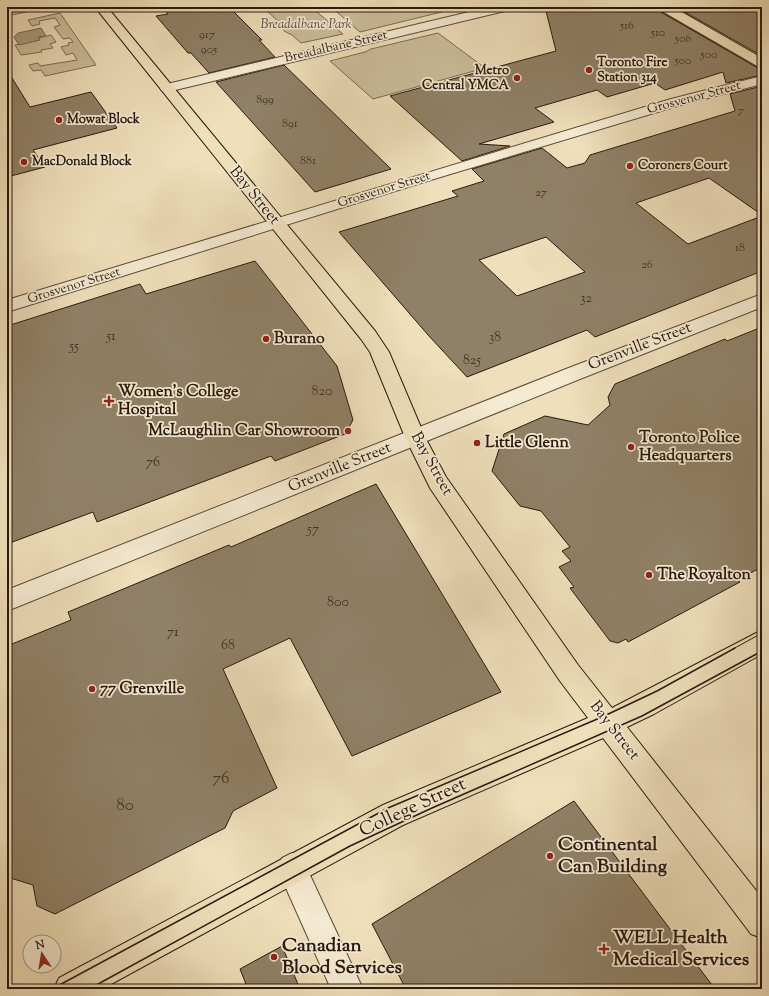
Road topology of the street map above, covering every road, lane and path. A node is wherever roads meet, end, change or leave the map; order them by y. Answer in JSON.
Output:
{"nodes":[{"id":1,"x":101,"y":7,"type":"edge"},
{"id":2,"x":505,"y":7,"type":"edge"},
{"id":3,"x":664,"y":7,"type":"edge"},
{"id":4,"x":762,"y":63,"type":"edge"},
{"id":5,"x":762,"y":80,"type":"edge"},
{"id":6,"x":167,"y":88,"type":"junction"},
{"id":7,"x":276,"y":223,"type":"junction"},
{"id":8,"x":762,"y":300,"type":"edge"},
{"id":9,"x":7,"y":306,"type":"edge"},
{"id":10,"x":415,"y":437,"type":"junction"},
{"id":11,"x":7,"y":601,"type":"edge"},
{"id":12,"x":762,"y":641,"type":"edge"},
{"id":13,"x":607,"y":723,"type":"junction"},
{"id":14,"x":292,"y":868,"type":"junction"},
{"id":15,"x":762,"y":923,"type":"edge"},
{"id":16,"x":70,"y":989,"type":"edge"},
{"id":17,"x":347,"y":989,"type":"edge"}],
"edges":[{"from":1,"to":6,"type":"main road","name":"Bay Street"},
{"from":2,"to":6,"type":"street","name":"Breadalbane Street"},
{"from":3,"to":4,"type":"main road"},
{"from":5,"to":7,"type":"street","name":"Grosvenor Street"},
{"from":6,"to":7,"type":"main road","name":"Bay Street"},
{"from":7,"to":9,"type":"street","name":"Grosvenor Street"},
{"from":7,"to":10,"type":"main road","name":"Bay Street"},
{"from":8,"to":10,"type":"street","name":"Grenville Street"},
{"from":10,"to":11,"type":"street","name":"Grenville Street"},
{"from":10,"to":13,"type":"main road","name":"Bay Street"},
{"from":12,"to":13,"type":"main road","name":"College Street"},
{"from":13,"to":14,"type":"main road","name":"College Street"},
{"from":13,"to":15,"type":"main road","name":"Bay Street"},
{"from":14,"to":16,"type":"main road","name":"College Street"},
{"from":14,"to":17,"type":"street"}]}
